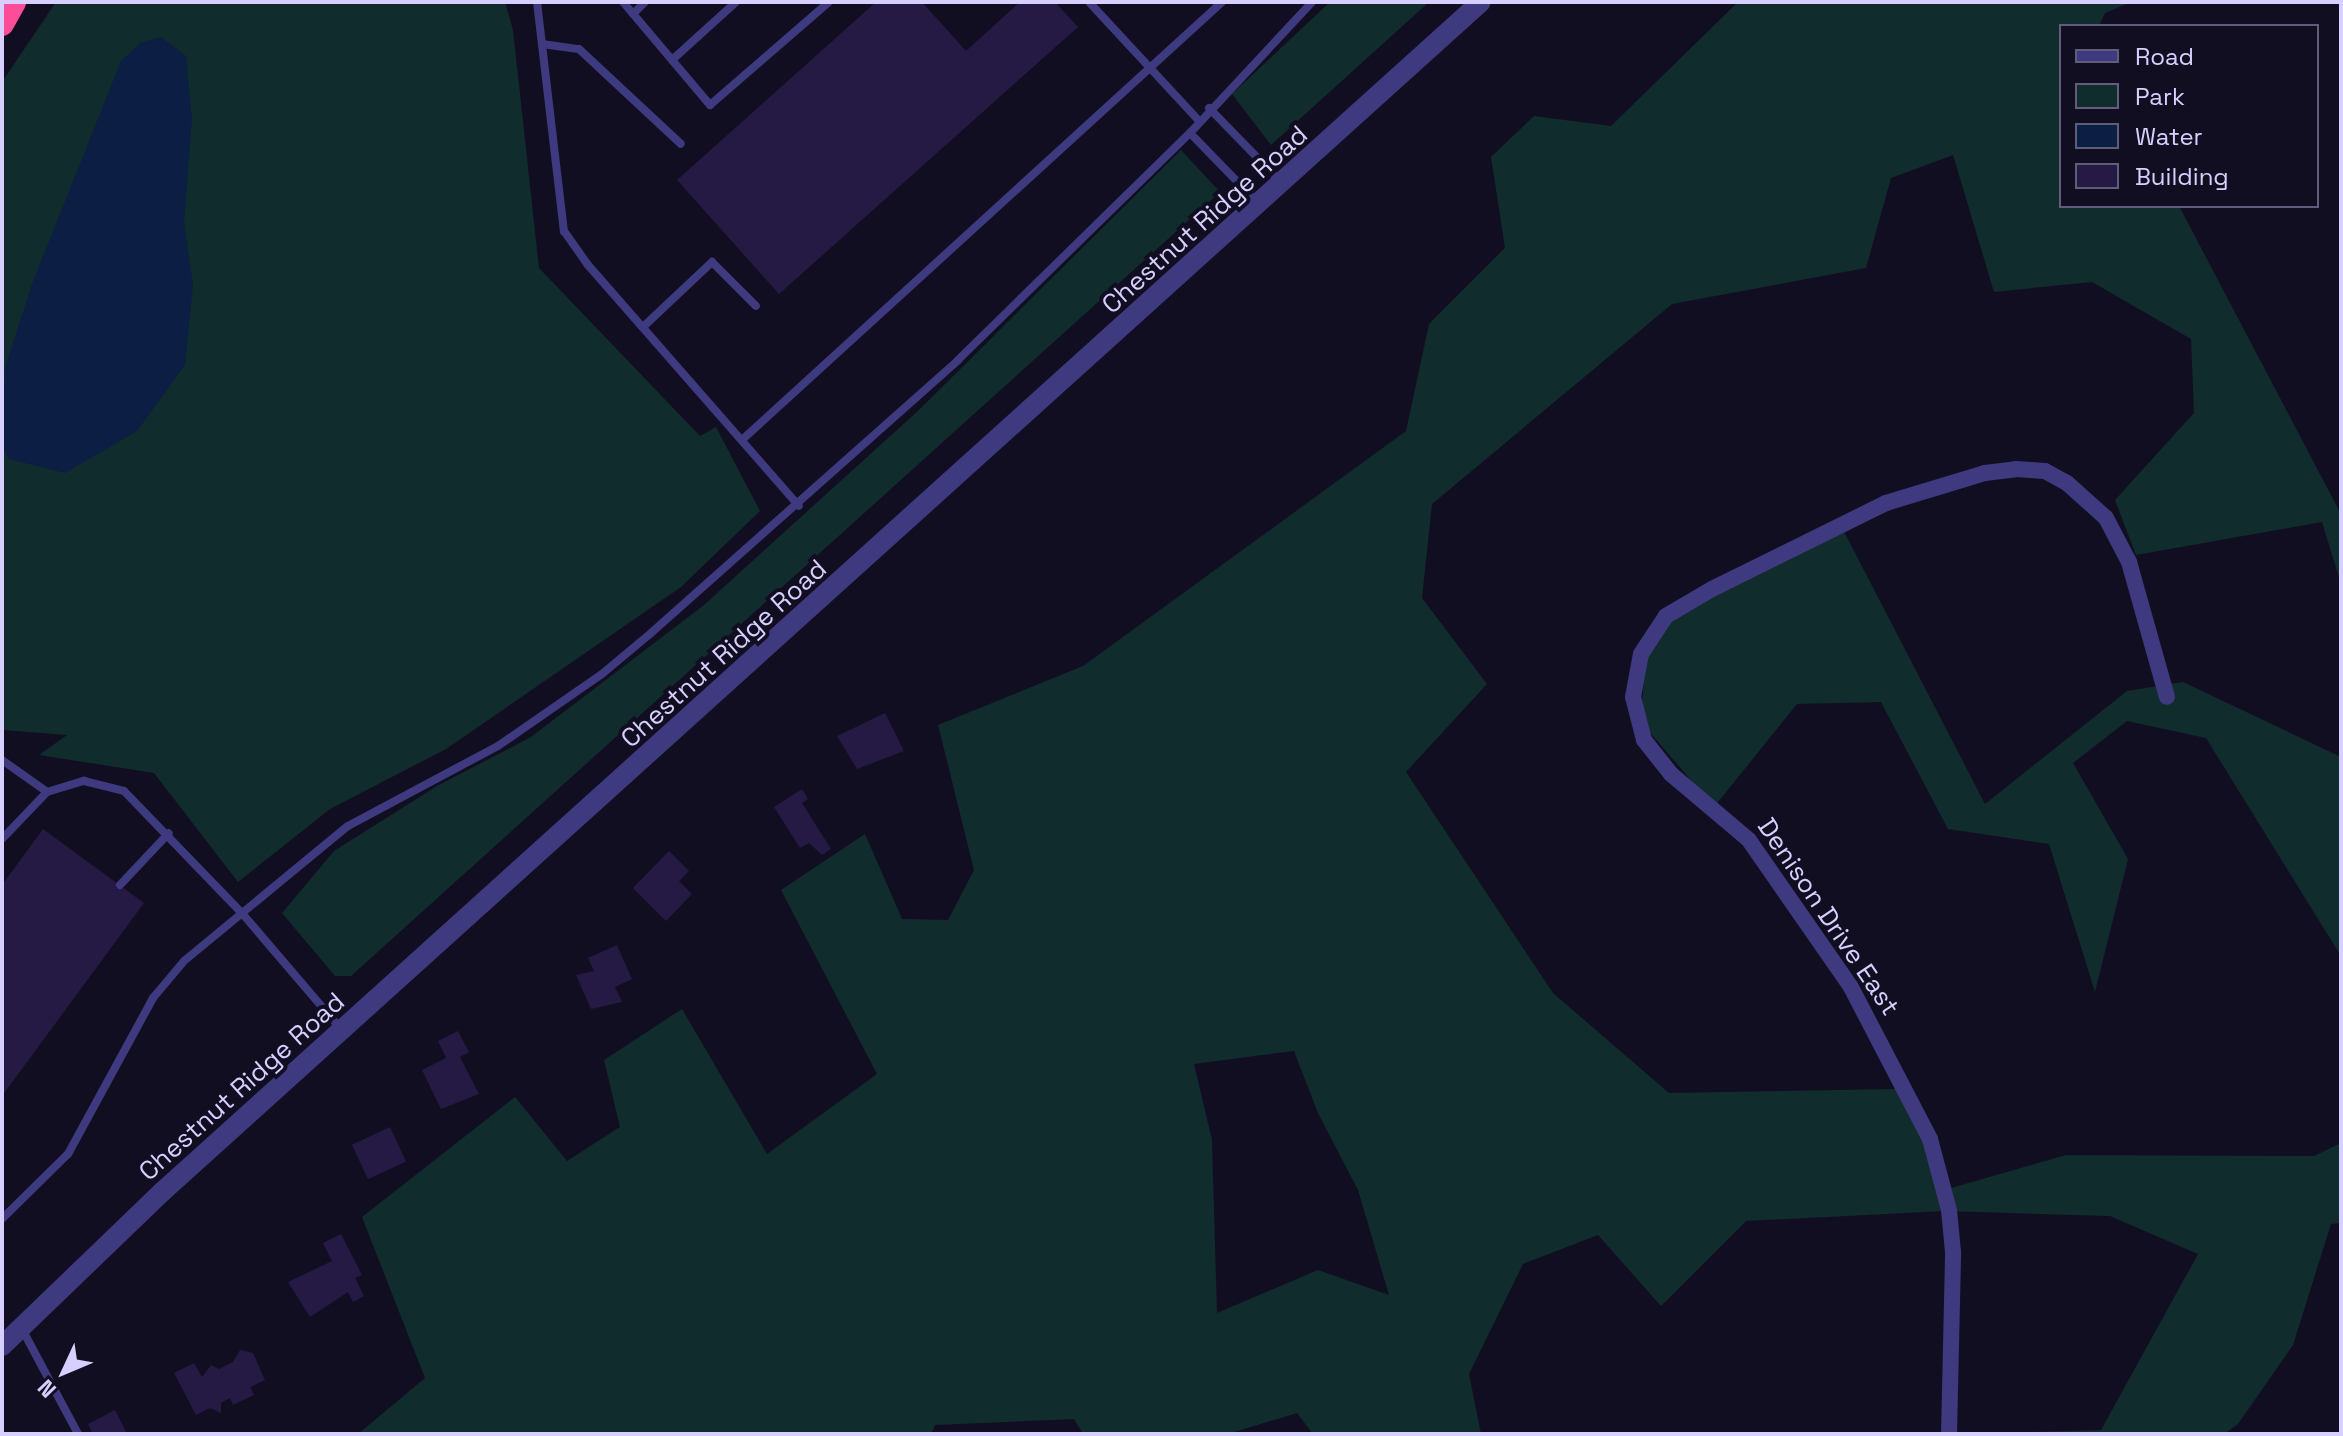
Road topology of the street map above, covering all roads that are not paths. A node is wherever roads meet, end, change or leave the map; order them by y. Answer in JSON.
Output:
{"nodes":[{"id":1,"x":14,"y":2,"type":"edge"},
{"id":2,"x":537,"y":2,"type":"edge"},
{"id":3,"x":623,"y":2,"type":"edge"},
{"id":4,"x":645,"y":2,"type":"edge"},
{"id":5,"x":736,"y":2,"type":"edge"},
{"id":6,"x":829,"y":2,"type":"edge"},
{"id":7,"x":1089,"y":2,"type":"edge"},
{"id":8,"x":1222,"y":2,"type":"edge"},
{"id":9,"x":1312,"y":2,"type":"edge"},
{"id":10,"x":1481,"y":2,"type":"edge"},
{"id":11,"x":633,"y":14,"type":"junction"},
{"id":12,"x":2,"y":24,"type":"edge"},
{"id":13,"x":542,"y":44,"type":"junction"},
{"id":14,"x":672,"y":60,"type":"junction"},
{"id":15,"x":1149,"y":71,"type":"junction"},
{"id":16,"x":1209,"y":108,"type":"junction"},
{"id":17,"x":1200,"y":122,"type":"junction"},
{"id":18,"x":1190,"y":133,"type":"junction"},
{"id":19,"x":681,"y":144,"type":"dead end"},
{"id":20,"x":1284,"y":185,"type":"junction"},
{"id":21,"x":1260,"y":205,"type":"junction"},
{"id":22,"x":756,"y":306,"type":"dead end"},
{"id":23,"x":643,"y":327,"type":"junction"},
{"id":24,"x":743,"y":439,"type":"junction"},
{"id":25,"x":799,"y":506,"type":"junction"},
{"id":26,"x":2167,"y":697,"type":"dead end"},
{"id":27,"x":2,"y":760,"type":"edge"},
{"id":28,"x":47,"y":792,"type":"junction"},
{"id":29,"x":169,"y":833,"type":"junction"},
{"id":30,"x":2,"y":839,"type":"edge"},
{"id":31,"x":120,"y":885,"type":"dead end"},
{"id":32,"x":241,"y":912,"type":"junction"},
{"id":33,"x":344,"y":1031,"type":"junction"},
{"id":34,"x":2,"y":1219,"type":"edge"},
{"id":35,"x":20,"y":1325,"type":"junction"},
{"id":36,"x":2,"y":1346,"type":"edge"},
{"id":37,"x":78,"y":1434,"type":"edge"},
{"id":38,"x":1949,"y":1434,"type":"edge"}],
"edges":[{"from":1,"to":12,"type":"highway"},
{"from":2,"to":13,"type":"lane"},
{"from":3,"to":11,"type":"lane"},
{"from":4,"to":11,"type":"lane"},
{"from":5,"to":14,"type":"lane"},
{"from":6,"to":14,"type":"lane"},
{"from":7,"to":15,"type":"lane"},
{"from":8,"to":15,"type":"lane"},
{"from":9,"to":16,"type":"lane"},
{"from":10,"to":20,"type":"street","name":"Chestnut Ridge Road"},
{"from":11,"to":14,"type":"lane"},
{"from":13,"to":19,"type":"lane"},
{"from":13,"to":23,"type":"lane"},
{"from":15,"to":17,"type":"lane"},
{"from":15,"to":24,"type":"lane"},
{"from":16,"to":17,"type":"lane"},
{"from":16,"to":20,"type":"lane"},
{"from":17,"to":18,"type":"lane"},
{"from":18,"to":21,"type":"lane"},
{"from":18,"to":25,"type":"lane"},
{"from":20,"to":21,"type":"street","name":"Chestnut Ridge Road"},
{"from":21,"to":33,"type":"street","name":"Chestnut Ridge Road"},
{"from":22,"to":23,"type":"lane"},
{"from":23,"to":24,"type":"lane"},
{"from":24,"to":25,"type":"lane"},
{"from":25,"to":32,"type":"lane"},
{"from":26,"to":38,"type":"street","name":"Denison Drive East"},
{"from":27,"to":28,"type":"lane"},
{"from":28,"to":29,"type":"lane"},
{"from":28,"to":30,"type":"lane"},
{"from":29,"to":31,"type":"lane"},
{"from":29,"to":32,"type":"lane"},
{"from":32,"to":33,"type":"lane"},
{"from":32,"to":34,"type":"lane"},
{"from":33,"to":35,"type":"street","name":"Chestnut Ridge Road"},
{"from":35,"to":36,"type":"street","name":"Chestnut Ridge Road"},
{"from":35,"to":37,"type":"lane"}]}
